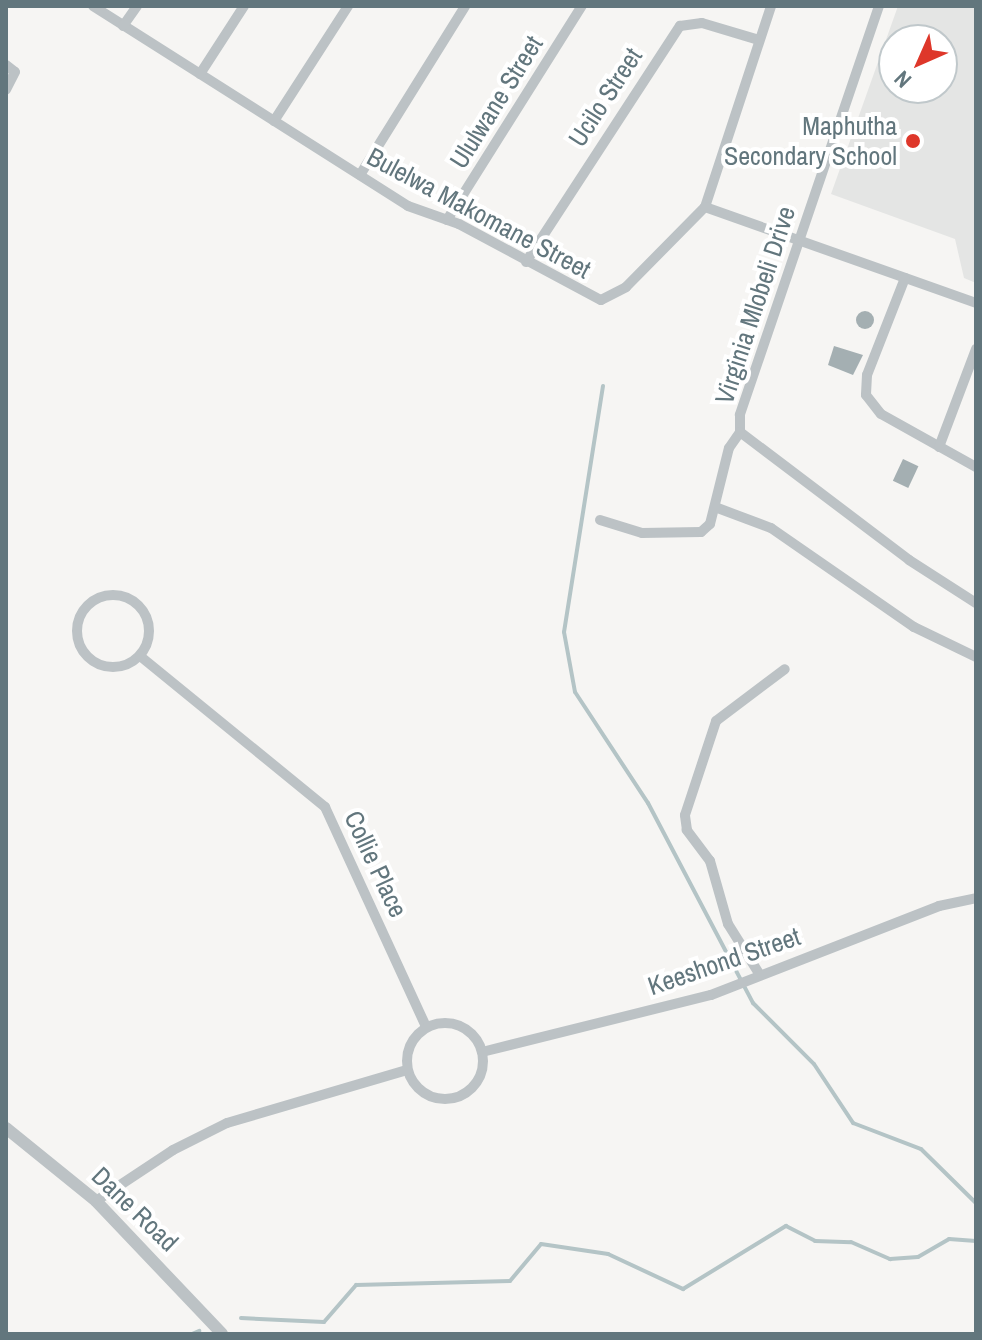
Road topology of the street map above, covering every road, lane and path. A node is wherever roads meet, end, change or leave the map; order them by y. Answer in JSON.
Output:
{"nodes":[{"id":1,"x":93,"y":6,"type":"edge"},
{"id":2,"x":137,"y":6,"type":"edge"},
{"id":3,"x":244,"y":6,"type":"edge"},
{"id":4,"x":348,"y":6,"type":"edge"},
{"id":5,"x":465,"y":6,"type":"edge"},
{"id":6,"x":582,"y":6,"type":"edge"},
{"id":7,"x":771,"y":6,"type":"edge"},
{"id":8,"x":879,"y":6,"type":"edge"},
{"id":9,"x":123,"y":26,"type":"junction"},
{"id":10,"x":759,"y":40,"type":"junction"},
{"id":11,"x":6,"y":65,"type":"edge"},
{"id":12,"x":200,"y":74,"type":"junction"},
{"id":13,"x":6,"y":90,"type":"edge"},
{"id":14,"x":274,"y":121,"type":"junction"},
{"id":15,"x":360,"y":175,"type":"junction"},
{"id":16,"x":705,"y":207,"type":"junction"},
{"id":17,"x":447,"y":220,"type":"junction"},
{"id":18,"x":800,"y":237,"type":"junction"},
{"id":19,"x":526,"y":262,"type":"junction"},
{"id":20,"x":905,"y":278,"type":"junction"},
{"id":21,"x":976,"y":303,"type":"edge"},
{"id":22,"x":976,"y":349,"type":"edge"},
{"id":23,"x":740,"y":432,"type":"junction"},
{"id":24,"x":939,"y":447,"type":"junction"},
{"id":25,"x":976,"y":467,"type":"edge"},
{"id":26,"x":715,"y":507,"type":"junction"},
{"id":27,"x":600,"y":520,"type":"dead end"},
{"id":28,"x":976,"y":603,"type":"edge"},
{"id":29,"x":140,"y":656,"type":"junction"},
{"id":30,"x":976,"y":657,"type":"edge"},
{"id":31,"x":785,"y":669,"type":"dead end"},
{"id":32,"x":976,"y":898,"type":"edge"},
{"id":33,"x":760,"y":975,"type":"junction"},
{"id":34,"x":426,"y":1027,"type":"junction"},
{"id":35,"x":482,"y":1052,"type":"junction"},
{"id":36,"x":407,"y":1070,"type":"junction"},
{"id":37,"x":6,"y":1128,"type":"edge"},
{"id":38,"x":96,"y":1201,"type":"junction"},
{"id":39,"x":222,"y":1334,"type":"edge"}],
"edges":[{"from":1,"to":9,"type":"street","name":"Bulelwa Makomane Street"},
{"from":2,"to":9,"type":"street"},
{"from":3,"to":12,"type":"street"},
{"from":4,"to":14,"type":"street"},
{"from":5,"to":15,"type":"street"},
{"from":6,"to":17,"type":"street","name":"Ululwane Street"},
{"from":7,"to":10,"type":"street"},
{"from":8,"to":18,"type":"street","name":"Virginia Mlobeli Drive"},
{"from":9,"to":12,"type":"street","name":"Bulelwa Makomane Street"},
{"from":10,"to":16,"type":"street"},
{"from":10,"to":19,"type":"street","name":"Ucilo Street"},
{"from":11,"to":13,"type":"street"},
{"from":12,"to":14,"type":"street","name":"Bulelwa Makomane Street"},
{"from":14,"to":15,"type":"street","name":"Bulelwa Makomane Street"},
{"from":15,"to":17,"type":"street","name":"Bulelwa Makomane Street"},
{"from":16,"to":18,"type":"street"},
{"from":16,"to":19,"type":"street","name":"Bulelwa Makomane Street"},
{"from":17,"to":19,"type":"street","name":"Bulelwa Makomane Street"},
{"from":18,"to":20,"type":"street"},
{"from":18,"to":23,"type":"street","name":"Virginia Mlobeli Drive"},
{"from":20,"to":21,"type":"street"},
{"from":20,"to":24,"type":"street"},
{"from":22,"to":24,"type":"street"},
{"from":23,"to":26,"type":"street"},
{"from":23,"to":28,"type":"street","name":"Virginia Mlobeli Drive"},
{"from":24,"to":25,"type":"street"},
{"from":26,"to":27,"type":"street"},
{"from":26,"to":30,"type":"street"},
{"from":29,"to":29,"type":"street"},
{"from":29,"to":34,"type":"street","name":"Collie Place"},
{"from":31,"to":33,"type":"street"},
{"from":32,"to":33,"type":"street","name":"Keeshond Street"},
{"from":33,"to":35,"type":"street","name":"Keeshond Street"},
{"from":34,"to":35,"type":"street"},
{"from":34,"to":36,"type":"street"},
{"from":35,"to":36,"type":"street"},
{"from":36,"to":38,"type":"street"},
{"from":37,"to":38,"type":"street","name":"Dane Road"},
{"from":38,"to":39,"type":"street","name":"Dane Road"}]}
